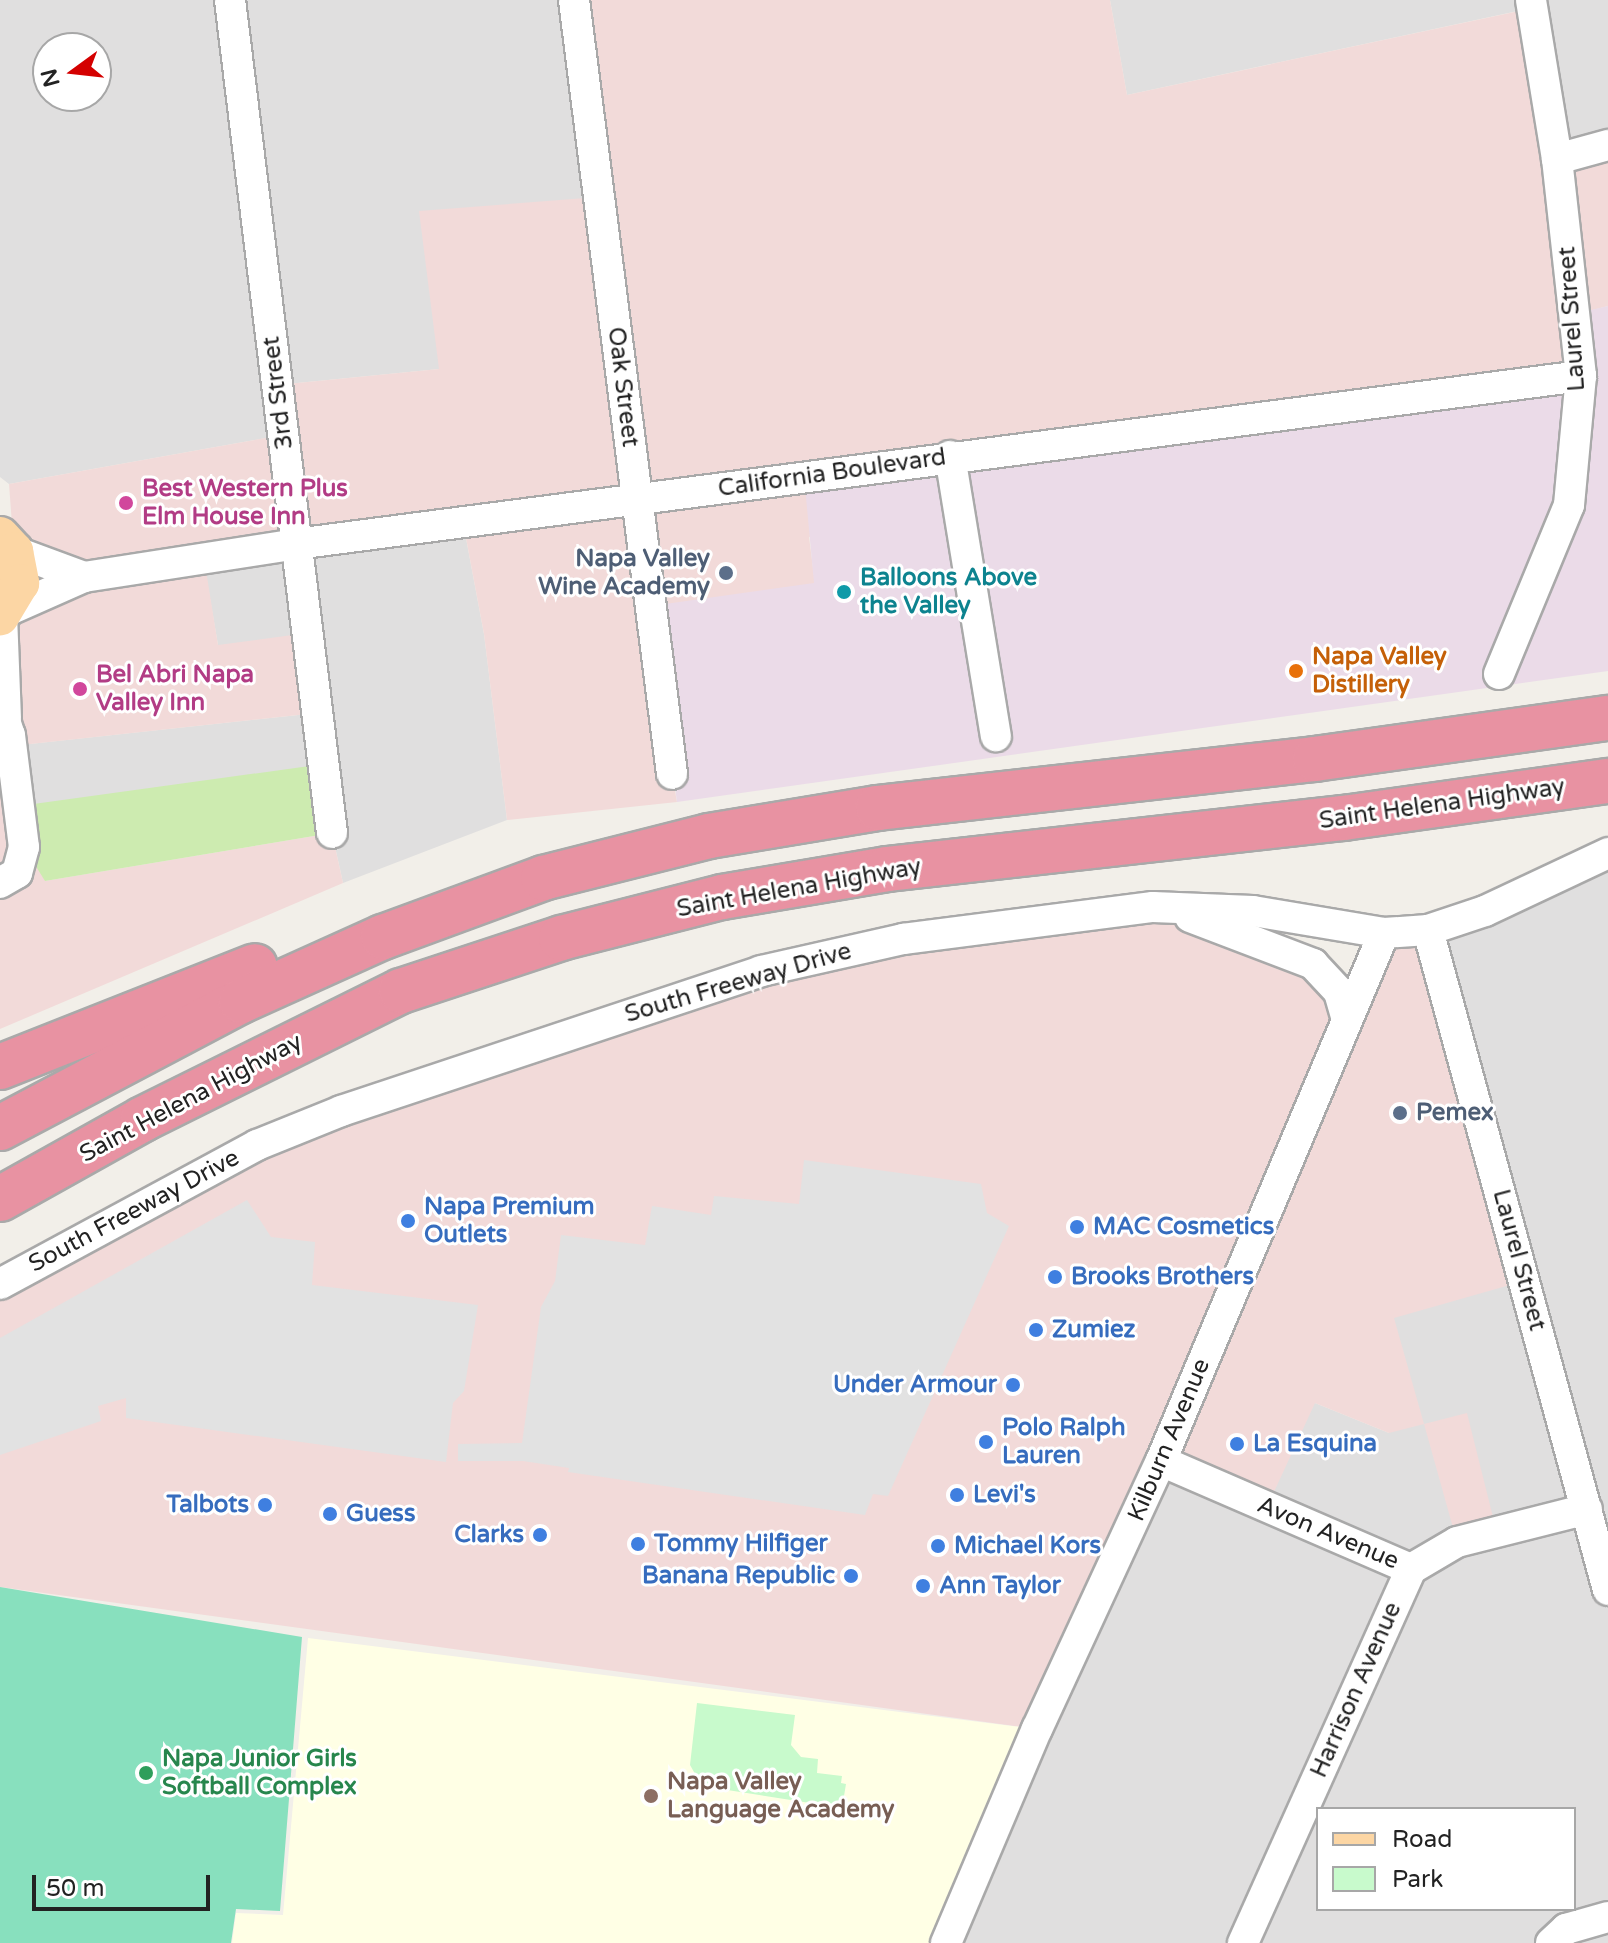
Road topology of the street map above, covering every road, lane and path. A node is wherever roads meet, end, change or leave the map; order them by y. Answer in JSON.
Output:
{"nodes":[{"id":1,"x":230,"y":0,"type":"edge"},
{"id":2,"x":574,"y":0,"type":"edge"},
{"id":3,"x":1531,"y":0,"type":"edge"},
{"id":4,"x":1608,"y":145,"type":"edge"},
{"id":5,"x":1557,"y":159,"type":"junction"},
{"id":6,"x":1581,"y":376,"type":"junction"},
{"id":7,"x":950,"y":456,"type":"junction"},
{"id":8,"x":638,"y":499,"type":"junction"},
{"id":9,"x":7,"y":543,"type":"edge"},
{"id":10,"x":296,"y":544,"type":"junction"},
{"id":11,"x":84,"y":577,"type":"junction"},
{"id":12,"x":3,"y":614,"type":"edge"},
{"id":13,"x":1499,"y":674,"type":"dead end"},
{"id":14,"x":3,"y":711,"type":"edge"},
{"id":15,"x":1608,"y":718,"type":"edge"},
{"id":16,"x":996,"y":736,"type":"dead end"},
{"id":17,"x":672,"y":774,"type":"dead end"},
{"id":18,"x":1608,"y":781,"type":"edge"},
{"id":19,"x":332,"y":833,"type":"dead end"},
{"id":20,"x":709,"y":836,"type":"junction"},
{"id":21,"x":1608,"y":853,"type":"edge"},
{"id":22,"x":0,"y":883,"type":"edge"},
{"id":23,"x":1153,"y":907,"type":"junction"},
{"id":24,"x":1428,"y":930,"type":"junction"},
{"id":25,"x":1384,"y":933,"type":"junction"},
{"id":26,"x":1347,"y":1020,"type":"junction"},
{"id":27,"x":269,"y":1055,"type":"junction"},
{"id":28,"x":0,"y":1067,"type":"edge"},
{"id":29,"x":0,"y":1128,"type":"edge"},
{"id":30,"x":0,"y":1199,"type":"edge"},
{"id":31,"x":0,"y":1221,"type":"edge"},
{"id":32,"x":0,"y":1284,"type":"edge"},
{"id":33,"x":1161,"y":1461,"type":"junction"},
{"id":34,"x":1587,"y":1509,"type":"junction"},
{"id":35,"x":1411,"y":1569,"type":"junction"},
{"id":36,"x":1608,"y":1590,"type":"edge"},
{"id":37,"x":1608,"y":1917,"type":"edge"},
{"id":38,"x":946,"y":1943,"type":"edge"},
{"id":39,"x":1243,"y":1943,"type":"edge"},
{"id":40,"x":1551,"y":1943,"type":"edge"}],
"edges":[{"from":1,"to":10,"type":"street","name":"3rd Street"},
{"from":2,"to":8,"type":"street","name":"Oak Street"},
{"from":3,"to":5,"type":"street","name":"Laurel Street"},
{"from":4,"to":5,"type":"street"},
{"from":5,"to":6,"type":"street","name":"Laurel Street"},
{"from":6,"to":7,"type":"street","name":"California Boulevard"},
{"from":6,"to":13,"type":"street","name":"Laurel Street"},
{"from":7,"to":8,"type":"street","name":"California Boulevard"},
{"from":7,"to":16,"type":"street"},
{"from":8,"to":10,"type":"street","name":"California Boulevard"},
{"from":8,"to":17,"type":"street","name":"Oak Street"},
{"from":9,"to":11,"type":"street","name":"California Boulevard"},
{"from":9,"to":12,"type":"main road"},
{"from":10,"to":11,"type":"street","name":"California Boulevard"},
{"from":10,"to":19,"type":"street","name":"3rd Street"},
{"from":11,"to":12,"type":"street","name":"California Boulevard"},
{"from":12,"to":14,"type":"street"},
{"from":14,"to":22,"type":"street"},
{"from":15,"to":20,"type":"highway"},
{"from":18,"to":27,"type":"highway","name":"Saint Helena Highway"},
{"from":20,"to":28,"type":"highway"},
{"from":20,"to":29,"type":"highway"},
{"from":21,"to":24,"type":"street","name":"South Freeway Drive"},
{"from":23,"to":25,"type":"street","name":"South Freeway Drive"},
{"from":23,"to":26,"type":"street"},
{"from":23,"to":32,"type":"street","name":"South Freeway Drive"},
{"from":24,"to":25,"type":"street","name":"South Freeway Drive"},
{"from":24,"to":34,"type":"street","name":"Laurel Street"},
{"from":25,"to":26,"type":"street","name":"Kilburn Avenue"},
{"from":26,"to":33,"type":"street","name":"Kilburn Avenue"},
{"from":27,"to":30,"type":"highway","name":"Saint Helena Highway"},
{"from":27,"to":31,"type":"highway"},
{"from":33,"to":35,"type":"street","name":"Avon Avenue"},
{"from":33,"to":38,"type":"street","name":"Kilburn Avenue"},
{"from":34,"to":35,"type":"street","name":"Avon Avenue"},
{"from":34,"to":36,"type":"street","name":"Laurel Street"},
{"from":35,"to":39,"type":"street","name":"Harrison Avenue"},
{"from":37,"to":40,"type":"street"}]}
